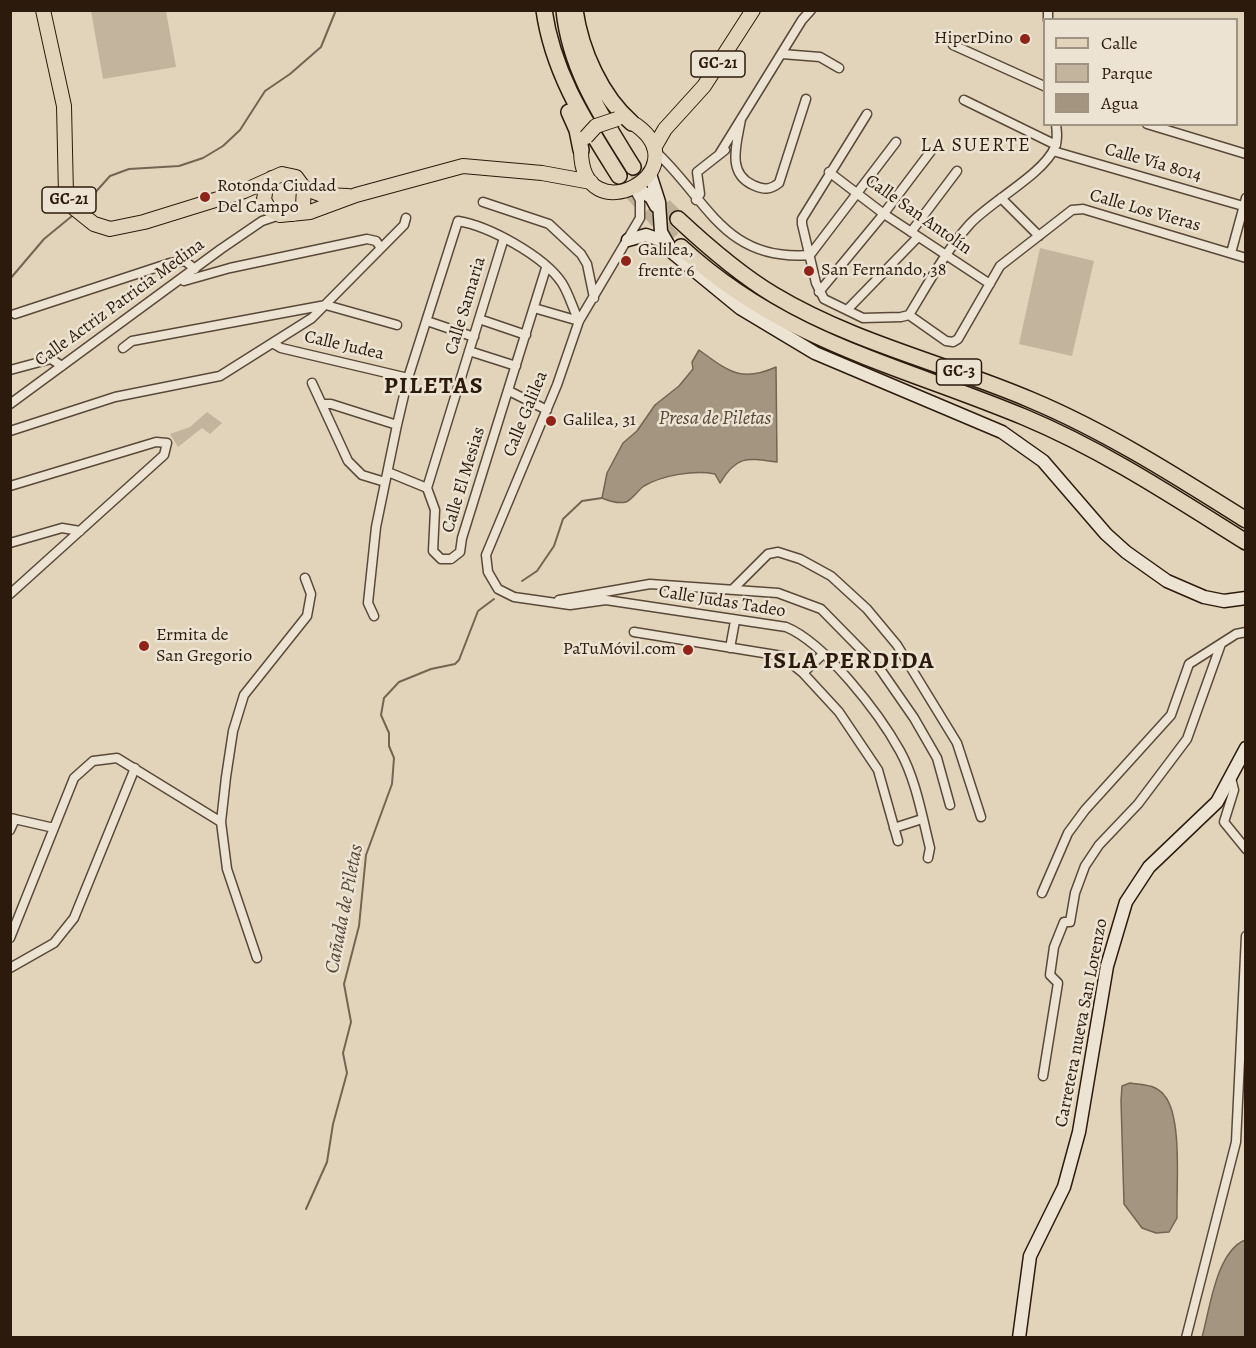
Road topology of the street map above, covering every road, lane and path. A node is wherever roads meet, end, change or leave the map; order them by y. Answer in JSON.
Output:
{"nodes":[{"id":1,"x":43,"y":10,"type":"edge"},
{"id":2,"x":534,"y":10,"type":"edge"},
{"id":3,"x":544,"y":10,"type":"edge"},
{"id":4,"x":564,"y":10,"type":"edge"},
{"id":5,"x":575,"y":10,"type":"edge"},
{"id":6,"x":753,"y":10,"type":"edge"},
{"id":7,"x":811,"y":10,"type":"edge"},
{"id":8,"x":953,"y":45,"type":"dead end"},
{"id":9,"x":782,"y":54,"type":"junction"},
{"id":10,"x":839,"y":68,"type":"dead end"},
{"id":11,"x":1043,"y":86,"type":"edge"},
{"id":12,"x":806,"y":99,"type":"dead end"},
{"id":13,"x":964,"y":100,"type":"dead end"},
{"id":14,"x":678,"y":114,"type":"junction"},
{"id":15,"x":867,"y":114,"type":"dead end"},
{"id":16,"x":741,"y":119,"type":"junction"},
{"id":17,"x":634,"y":124,"type":"junction"},
{"id":18,"x":1056,"y":126,"type":"edge"},
{"id":19,"x":1154,"y":126,"type":"edge"},
{"id":20,"x":896,"y":142,"type":"dead end"},
{"id":21,"x":583,"y":146,"type":"junction"},
{"id":22,"x":1054,"y":148,"type":"junction"},
{"id":23,"x":654,"y":149,"type":"junction"},
{"id":24,"x":932,"y":151,"type":"dead end"},
{"id":25,"x":736,"y":152,"type":"junction"},
{"id":26,"x":720,"y":153,"type":"junction"},
{"id":27,"x":1245,"y":154,"type":"edge"},
{"id":28,"x":633,"y":167,"type":"tunnel mouth"},
{"id":29,"x":957,"y":171,"type":"dead end"},
{"id":30,"x":651,"y":172,"type":"junction"},
{"id":31,"x":830,"y":172,"type":"junction"},
{"id":32,"x":542,"y":173,"type":"junction"},
{"id":33,"x":276,"y":176,"type":"junction"},
{"id":34,"x":619,"y":176,"type":"tunnel mouth"},
{"id":35,"x":681,"y":179,"type":"junction"},
{"id":36,"x":591,"y":182,"type":"junction"},
{"id":37,"x":304,"y":188,"type":"junction"},
{"id":38,"x":635,"y":189,"type":"junction"},
{"id":39,"x":244,"y":191,"type":"junction"},
{"id":40,"x":618,"y":193,"type":"junction"},
{"id":41,"x":857,"y":193,"type":"junction"},
{"id":42,"x":356,"y":195,"type":"junction"},
{"id":43,"x":1001,"y":198,"type":"junction"},
{"id":44,"x":696,"y":200,"type":"junction"},
{"id":45,"x":265,"y":201,"type":"junction"},
{"id":46,"x":483,"y":202,"type":"dead end"},
{"id":47,"x":1244,"y":202,"type":"edge"},
{"id":48,"x":640,"y":206,"type":"junction"},
{"id":49,"x":659,"y":213,"type":"junction"},
{"id":50,"x":287,"y":214,"type":"junction"},
{"id":51,"x":884,"y":214,"type":"junction"},
{"id":52,"x":406,"y":218,"type":"dead end"},
{"id":53,"x":678,"y":219,"type":"tunnel mouth"},
{"id":54,"x":250,"y":229,"type":"junction"},
{"id":55,"x":914,"y":235,"type":"junction"},
{"id":56,"x":1039,"y":236,"type":"junction"},
{"id":57,"x":504,"y":238,"type":"junction"},
{"id":58,"x":628,"y":240,"type":"junction"},
{"id":59,"x":666,"y":242,"type":"junction"},
{"id":60,"x":681,"y":247,"type":"tunnel mouth"},
{"id":61,"x":381,"y":248,"type":"junction"},
{"id":62,"x":221,"y":249,"type":"junction"},
{"id":63,"x":1231,"y":253,"type":"junction"},
{"id":64,"x":810,"y":255,"type":"junction"},
{"id":65,"x":945,"y":256,"type":"junction"},
{"id":66,"x":1245,"y":258,"type":"edge"},
{"id":67,"x":230,"y":268,"type":"junction"},
{"id":68,"x":546,"y":268,"type":"junction"},
{"id":69,"x":195,"y":269,"type":"junction"},
{"id":70,"x":990,"y":284,"type":"junction"},
{"id":71,"x":164,"y":291,"type":"junction"},
{"id":72,"x":819,"y":292,"type":"junction"},
{"id":73,"x":594,"y":298,"type":"junction"},
{"id":74,"x":326,"y":305,"type":"junction"},
{"id":75,"x":534,"y":308,"type":"junction"},
{"id":76,"x":847,"y":310,"type":"junction"},
{"id":77,"x":291,"y":312,"type":"junction"},
{"id":78,"x":15,"y":314,"type":"dead end"},
{"id":79,"x":909,"y":315,"type":"junction"},
{"id":80,"x":479,"y":319,"type":"junction"},
{"id":81,"x":427,"y":321,"type":"junction"},
{"id":82,"x":579,"y":321,"type":"junction"},
{"id":83,"x":397,"y":325,"type":"dead end"},
{"id":84,"x":302,"y":326,"type":"junction"},
{"id":85,"x":526,"y":335,"type":"junction"},
{"id":86,"x":474,"y":337,"type":"junction"},
{"id":87,"x":274,"y":344,"type":"junction"},
{"id":88,"x":123,"y":348,"type":"dead end"},
{"id":89,"x":470,"y":351,"type":"junction"},
{"id":90,"x":62,"y":366,"type":"junction"},
{"id":91,"x":516,"y":366,"type":"junction"},
{"id":92,"x":10,"y":370,"type":"edge"},
{"id":93,"x":408,"y":378,"type":"junction"},
{"id":94,"x":312,"y":383,"type":"dead end"},
{"id":95,"x":509,"y":392,"type":"junction"},
{"id":96,"x":10,"y":404,"type":"edge"},
{"id":97,"x":323,"y":404,"type":"junction"},
{"id":98,"x":547,"y":410,"type":"junction"},
{"id":99,"x":397,"y":425,"type":"junction"},
{"id":100,"x":10,"y":431,"type":"edge"},
{"id":101,"x":388,"y":472,"type":"junction"},
{"id":102,"x":385,"y":482,"type":"junction"},
{"id":103,"x":10,"y":486,"type":"edge"},
{"id":104,"x":427,"y":488,"type":"junction"},
{"id":105,"x":1245,"y":520,"type":"edge"},
{"id":106,"x":80,"y":531,"type":"junction"},
{"id":107,"x":1245,"y":542,"type":"edge"},
{"id":108,"x":10,"y":543,"type":"edge"},
{"id":109,"x":305,"y":578,"type":"dead end"},
{"id":110,"x":733,"y":589,"type":"junction"},
{"id":111,"x":10,"y":594,"type":"edge"},
{"id":112,"x":1245,"y":598,"type":"edge"},
{"id":113,"x":552,"y":602,"type":"junction"},
{"id":114,"x":374,"y":616,"type":"dead end"},
{"id":115,"x":735,"y":621,"type":"junction"},
{"id":116,"x":634,"y":632,"type":"dead end"},
{"id":117,"x":1245,"y":632,"type":"edge"},
{"id":118,"x":1221,"y":644,"type":"junction"},
{"id":119,"x":730,"y":648,"type":"junction"},
{"id":120,"x":823,"y":654,"type":"junction"},
{"id":121,"x":803,"y":674,"type":"junction"},
{"id":122,"x":1245,"y":748,"type":"edge"},
{"id":123,"x":135,"y":768,"type":"junction"},
{"id":124,"x":1231,"y":778,"type":"junction"},
{"id":125,"x":950,"y":805,"type":"dead end"},
{"id":126,"x":981,"y":817,"type":"dead end"},
{"id":127,"x":13,"y":818,"type":"edge"},
{"id":128,"x":922,"y":819,"type":"junction"},
{"id":129,"x":221,"y":822,"type":"junction"},
{"id":130,"x":54,"y":828,"type":"junction"},
{"id":131,"x":894,"y":828,"type":"junction"},
{"id":132,"x":10,"y":830,"type":"edge"},
{"id":133,"x":898,"y":841,"type":"dead end"},
{"id":134,"x":1245,"y":849,"type":"edge"},
{"id":135,"x":928,"y":858,"type":"dead end"},
{"id":136,"x":1042,"y":893,"type":"dead end"},
{"id":137,"x":1245,"y":936,"type":"edge"},
{"id":138,"x":10,"y":938,"type":"edge"},
{"id":139,"x":256,"y":958,"type":"dead end"},
{"id":140,"x":10,"y":968,"type":"edge"},
{"id":141,"x":1043,"y":1076,"type":"dead end"},
{"id":142,"x":1019,"y":1338,"type":"edge"},
{"id":143,"x":1186,"y":1338,"type":"edge"}],
"edges":[{"from":1,"to":39,"type":"main road","number":"GC-21"},
{"from":2,"to":21,"type":"highway"},
{"from":3,"to":34,"type":"highway"},
{"from":4,"to":28,"type":"highway"},
{"from":5,"to":17,"type":"highway"},
{"from":6,"to":14,"type":"main road","number":"GC-21"},
{"from":7,"to":9,"type":"street"},
{"from":8,"to":11,"type":"street"},
{"from":9,"to":10,"type":"street"},
{"from":9,"to":16,"type":"street"},
{"from":12,"to":25,"type":"street"},
{"from":13,"to":22,"type":"street","name":"Calle Vía 8014"},
{"from":14,"to":17,"type":"main road","number":"GC-21"},
{"from":14,"to":23,"type":"main road","number":"GC-21"},
{"from":15,"to":31,"type":"street"},
{"from":16,"to":25,"type":"street"},
{"from":16,"to":26,"type":"street"},
{"from":17,"to":21,"type":"main road","number":"GC-21","bridge":true},
{"from":17,"to":23,"type":"main road"},
{"from":18,"to":22,"type":"street"},
{"from":19,"to":27,"type":"street"},
{"from":20,"to":41,"type":"street"},
{"from":21,"to":32,"type":"main road","number":"GC-21"},
{"from":21,"to":36,"type":"main road"},
{"from":22,"to":43,"type":"street"},
{"from":22,"to":47,"type":"street","name":"Calle Vía 8014"},
{"from":23,"to":30,"type":"main road","number":"GC-21"},
{"from":23,"to":35,"type":"street"},
{"from":24,"to":51,"type":"street"},
{"from":25,"to":26,"type":"street"},
{"from":26,"to":44,"type":"street"},
{"from":29,"to":55,"type":"street"},
{"from":30,"to":35,"type":"street"},
{"from":30,"to":38,"type":"main road"},
{"from":30,"to":49,"type":"street"},
{"from":31,"to":41,"type":"street","name":"Calle San Antolín"},
{"from":31,"to":64,"type":"street"},
{"from":32,"to":36,"type":"main road","number":"GC-21"},
{"from":32,"to":42,"type":"main road","number":"GC-21"},
{"from":33,"to":37,"type":"main road","number":"GC-21"},
{"from":33,"to":39,"type":"main road","number":"GC-21"},
{"from":33,"to":45,"type":"main road"},
{"from":35,"to":44,"type":"street"},
{"from":36,"to":40,"type":"main road","number":"GC-21"},
{"from":37,"to":42,"type":"main road","number":"GC-21"},
{"from":37,"to":50,"type":"main road"},
{"from":38,"to":40,"type":"main road"},
{"from":38,"to":48,"type":"street"},
{"from":38,"to":49,"type":"street"},
{"from":39,"to":45,"type":"main road"},
{"from":40,"to":48,"type":"street"},
{"from":41,"to":51,"type":"street","name":"Calle San Antolín"},
{"from":41,"to":64,"type":"street"},
{"from":42,"to":50,"type":"main road","number":"GC-21"},
{"from":43,"to":56,"type":"street"},
{"from":43,"to":65,"type":"street"},
{"from":44,"to":64,"type":"street"},
{"from":45,"to":50,"type":"main road"},
{"from":45,"to":54,"type":"street","name":"Calle Actriz Patricia Medina"},
{"from":46,"to":73,"type":"street"},
{"from":47,"to":63,"type":"street"},
{"from":48,"to":58,"type":"street","name":"Calle Galilea"},
{"from":49,"to":59,"type":"street"},
{"from":50,"to":54,"type":"street","name":"Calle Actriz Patricia Medina"},
{"from":51,"to":55,"type":"street","name":"Calle San Antolín"},
{"from":51,"to":72,"type":"street"},
{"from":52,"to":61,"type":"street"},
{"from":53,"to":105,"type":"highway","number":"GC-3"},
{"from":54,"to":62,"type":"street","name":"Calle Actriz Patricia Medina"},
{"from":55,"to":65,"type":"street","name":"Calle San Antolín"},
{"from":55,"to":76,"type":"street"},
{"from":56,"to":63,"type":"street","name":"Calle Los Vieras"},
{"from":56,"to":70,"type":"street","name":"Calle Los Vieras"},
{"from":57,"to":68,"type":"street"},
{"from":57,"to":80,"type":"street","name":"Calle Samaria"},
{"from":57,"to":81,"type":"street"},
{"from":58,"to":59,"type":"street"},
{"from":58,"to":73,"type":"street","name":"Calle Galilea"},
{"from":59,"to":112,"type":"street"},
{"from":60,"to":107,"type":"highway","number":"GC-3"},
{"from":61,"to":67,"type":"street"},
{"from":61,"to":74,"type":"street"},
{"from":62,"to":67,"type":"street"},
{"from":62,"to":69,"type":"street","name":"Calle Actriz Patricia Medina"},
{"from":63,"to":66,"type":"street","name":"Calle Los Vieras"},
{"from":64,"to":72,"type":"street"},
{"from":65,"to":70,"type":"street","name":"Calle San Antolín"},
{"from":65,"to":79,"type":"street"},
{"from":67,"to":71,"type":"street"},
{"from":68,"to":75,"type":"street","name":"Calle El Mesias"},
{"from":68,"to":82,"type":"street"},
{"from":69,"to":71,"type":"street","name":"Calle Actriz Patricia Medina"},
{"from":69,"to":78,"type":"street"},
{"from":70,"to":79,"type":"street","name":"Calle Los Vieras"},
{"from":71,"to":90,"type":"street","name":"Calle Actriz Patricia Medina"},
{"from":72,"to":76,"type":"street"},
{"from":73,"to":82,"type":"street","name":"Calle Galilea"},
{"from":74,"to":77,"type":"street"},
{"from":74,"to":83,"type":"street"},
{"from":74,"to":84,"type":"street"},
{"from":75,"to":82,"type":"street"},
{"from":75,"to":85,"type":"street","name":"Calle El Mesias"},
{"from":76,"to":79,"type":"street"},
{"from":77,"to":84,"type":"street"},
{"from":77,"to":88,"type":"street"},
{"from":80,"to":85,"type":"street"},
{"from":80,"to":86,"type":"street","name":"Calle Samaria"},
{"from":81,"to":86,"type":"street"},
{"from":81,"to":93,"type":"street"},
{"from":82,"to":98,"type":"street","name":"Calle Galilea"},
{"from":84,"to":87,"type":"street"},
{"from":85,"to":91,"type":"street","name":"Calle El Mesias"},
{"from":86,"to":89,"type":"street","name":"Calle Samaria"},
{"from":87,"to":93,"type":"street","name":"Calle Judea"},
{"from":87,"to":100,"type":"street"},
{"from":89,"to":91,"type":"street"},
{"from":89,"to":104,"type":"street","name":"Calle Samaria"},
{"from":90,"to":92,"type":"street"},
{"from":90,"to":96,"type":"street","name":"Calle Actriz Patricia Medina"},
{"from":91,"to":95,"type":"street","name":"Calle El Mesias"},
{"from":93,"to":99,"type":"street"},
{"from":94,"to":97,"type":"street"},
{"from":95,"to":98,"type":"street"},
{"from":95,"to":104,"type":"street","name":"Calle El Mesias"},
{"from":97,"to":99,"type":"street"},
{"from":97,"to":102,"type":"street"},
{"from":98,"to":113,"type":"street","name":"Calle Galilea"},
{"from":99,"to":101,"type":"street"},
{"from":101,"to":102,"type":"street"},
{"from":101,"to":104,"type":"street"},
{"from":102,"to":114,"type":"street"},
{"from":103,"to":106,"type":"street"},
{"from":106,"to":108,"type":"street"},
{"from":106,"to":111,"type":"street"},
{"from":109,"to":129,"type":"street"},
{"from":110,"to":113,"type":"street"},
{"from":110,"to":125,"type":"street"},
{"from":110,"to":126,"type":"street"},
{"from":113,"to":115,"type":"street","name":"Calle Judas Tadeo"},
{"from":115,"to":119,"type":"street"},
{"from":115,"to":120,"type":"street","name":"Calle Judas Tadeo"},
{"from":116,"to":119,"type":"street"},
{"from":117,"to":118,"type":"street"},
{"from":118,"to":136,"type":"street"},
{"from":118,"to":141,"type":"street"},
{"from":119,"to":121,"type":"street"},
{"from":120,"to":121,"type":"street"},
{"from":120,"to":128,"type":"street","name":"Calle Judas Tadeo"},
{"from":121,"to":131,"type":"street"},
{"from":122,"to":124,"type":"street","name":"Carretera nueva San Lorenzo"},
{"from":123,"to":129,"type":"street"},
{"from":123,"to":130,"type":"street"},
{"from":123,"to":140,"type":"street"},
{"from":124,"to":134,"type":"street"},
{"from":124,"to":142,"type":"street","name":"Carretera nueva San Lorenzo"},
{"from":127,"to":130,"type":"street"},
{"from":127,"to":132,"type":"street"},
{"from":128,"to":131,"type":"street"},
{"from":128,"to":135,"type":"street","name":"Calle Judas Tadeo"},
{"from":129,"to":139,"type":"street"},
{"from":130,"to":138,"type":"street"},
{"from":131,"to":133,"type":"street"},
{"from":137,"to":143,"type":"street"}]}
